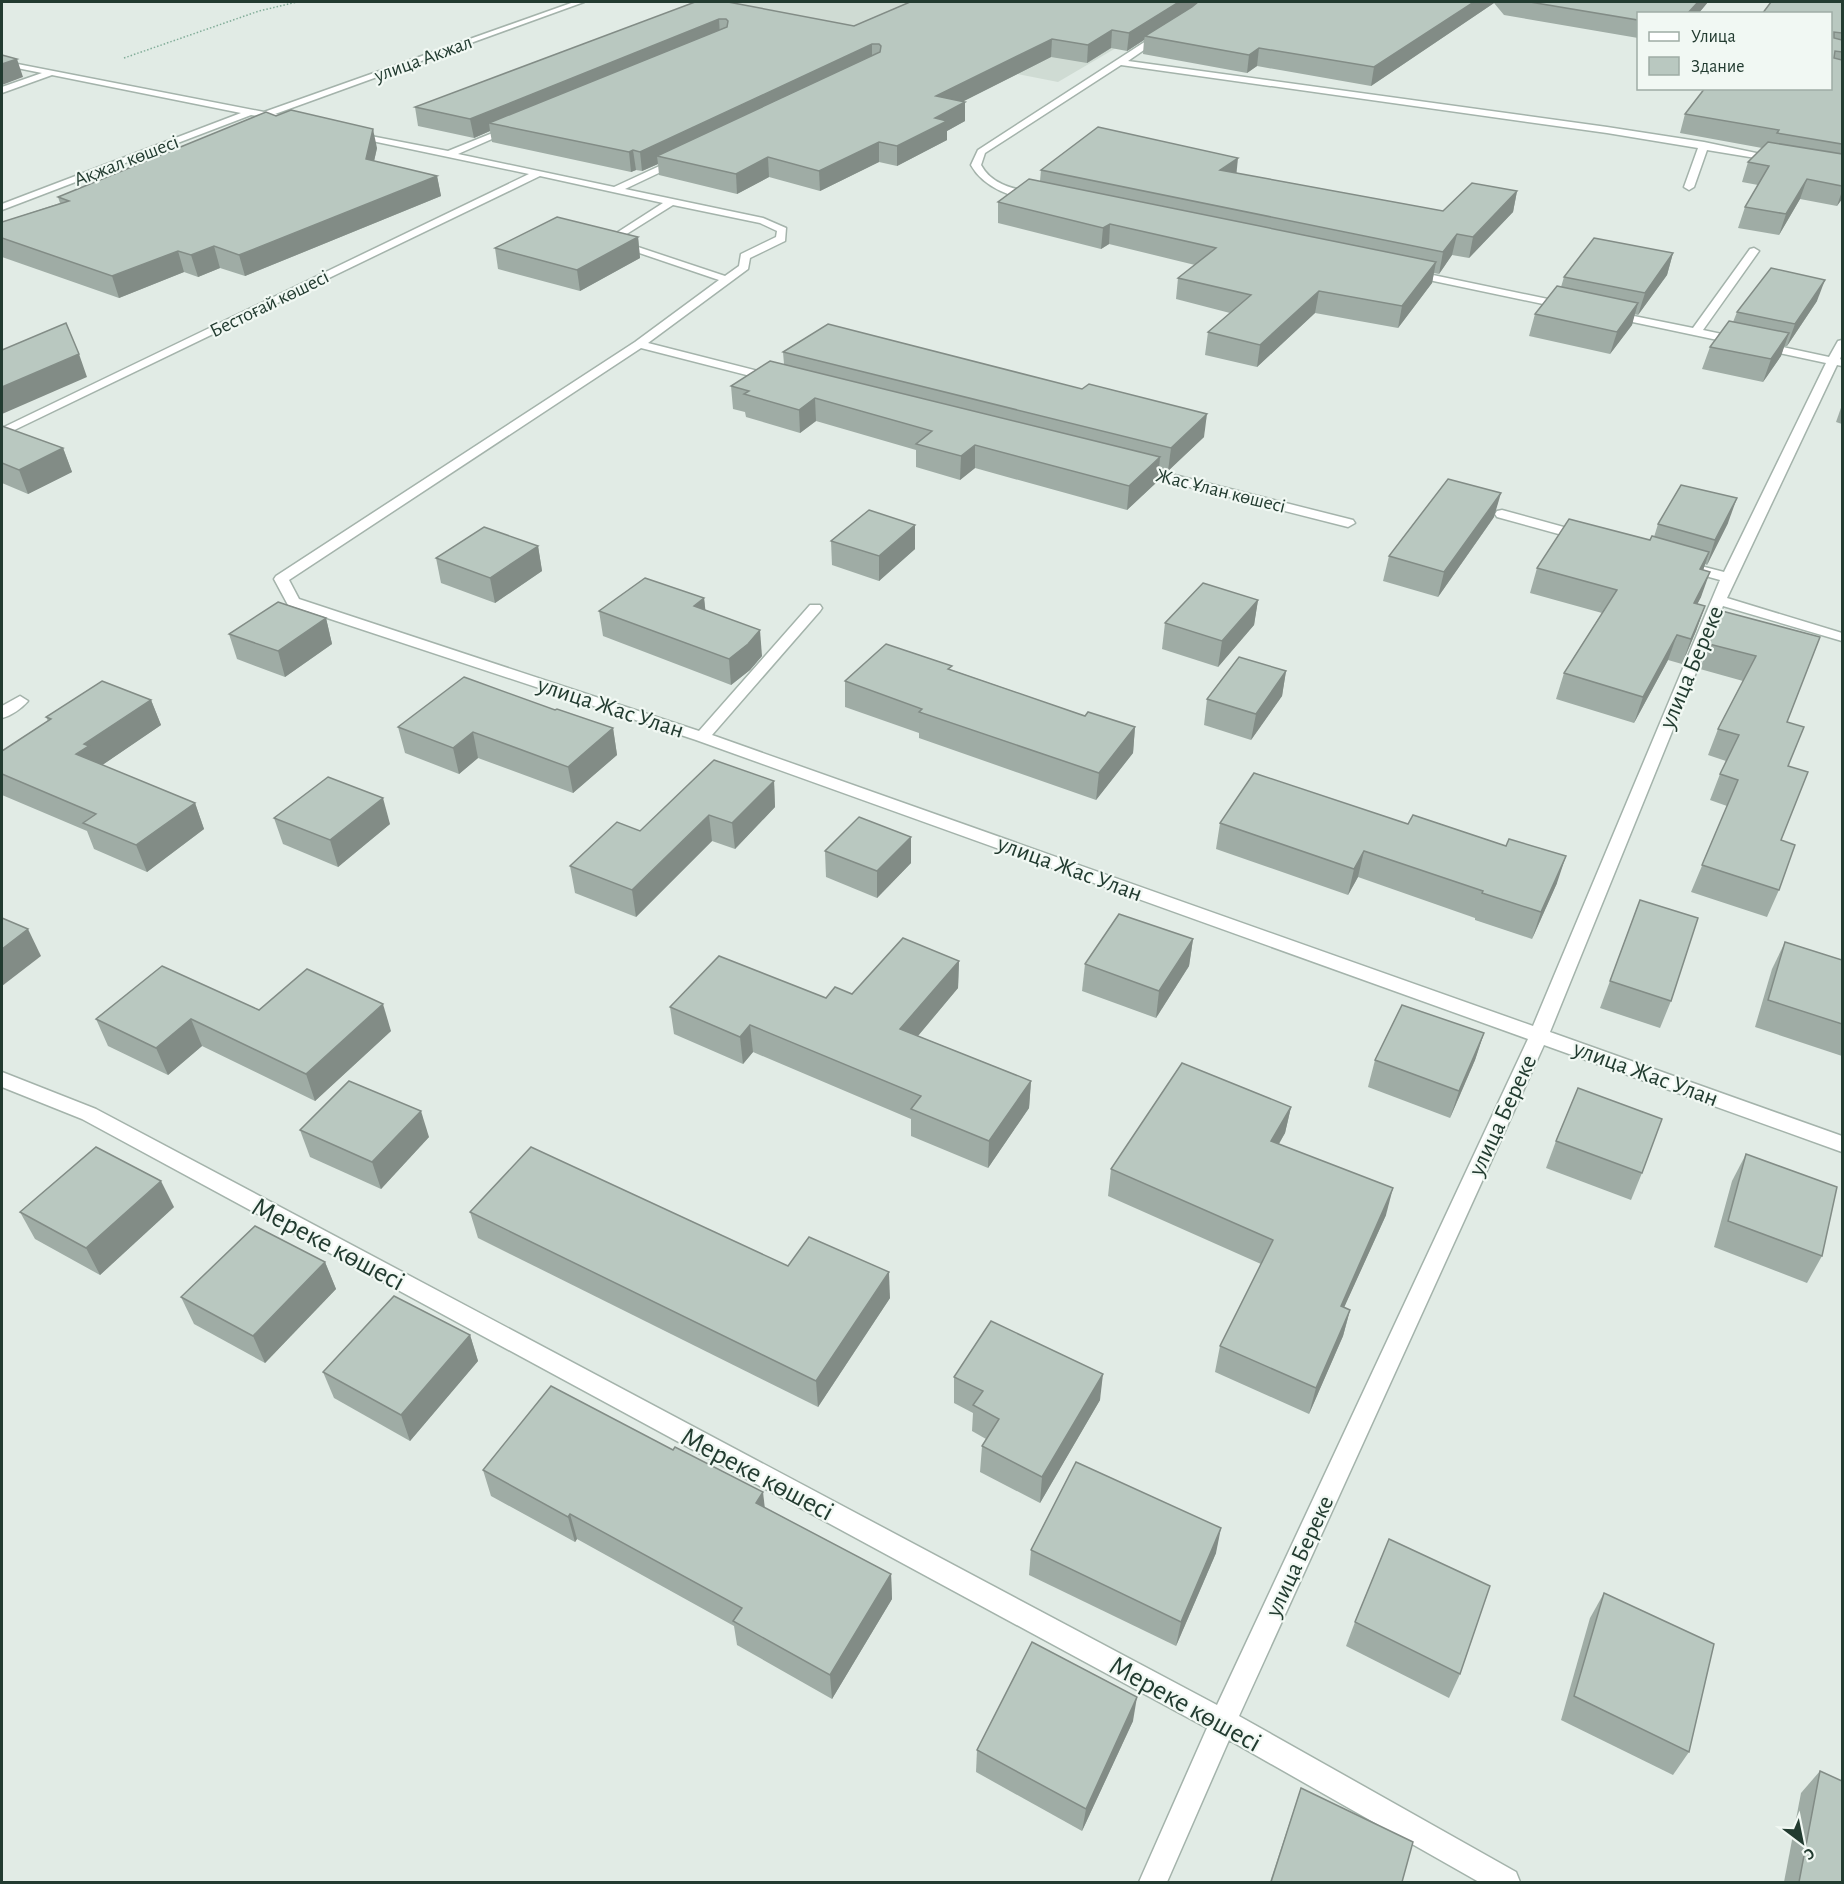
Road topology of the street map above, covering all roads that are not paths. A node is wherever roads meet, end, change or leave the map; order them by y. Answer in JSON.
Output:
{"nodes":[{"id":1,"x":580,"y":2,"type":"edge"},
{"id":2,"x":1176,"y":26,"type":"edge"},
{"id":3,"x":1120,"y":62,"type":"junction"},
{"id":4,"x":2,"y":63,"type":"edge"},
{"id":5,"x":52,"y":73,"type":"junction"},
{"id":6,"x":2,"y":90,"type":"edge"},
{"id":7,"x":251,"y":112,"type":"junction"},
{"id":8,"x":265,"y":115,"type":"junction"},
{"id":9,"x":300,"y":122,"type":"edge"},
{"id":10,"x":526,"y":122,"type":"edge"},
{"id":11,"x":345,"y":132,"type":"edge"},
{"id":12,"x":1704,"y":146,"type":"junction"},
{"id":13,"x":448,"y":154,"type":"junction"},
{"id":14,"x":688,"y":155,"type":"edge"},
{"id":15,"x":1785,"y":160,"type":"edge"},
{"id":16,"x":537,"y":174,"type":"junction"},
{"id":17,"x":1689,"y":187,"type":"dead end"},
{"id":18,"x":615,"y":190,"type":"junction"},
{"id":19,"x":1051,"y":199,"type":"edge"},
{"id":20,"x":671,"y":202,"type":"junction"},
{"id":21,"x":2,"y":207,"type":"edge"},
{"id":22,"x":1754,"y":251,"type":"dead end"},
{"id":23,"x":1403,"y":272,"type":"edge"},
{"id":24,"x":728,"y":280,"type":"junction"},
{"id":25,"x":1578,"y":308,"type":"edge"},
{"id":26,"x":1602,"y":313,"type":"edge"},
{"id":27,"x":1696,"y":332,"type":"junction"},
{"id":28,"x":639,"y":344,"type":"junction"},
{"id":29,"x":1840,"y":356,"type":"edge"},
{"id":30,"x":790,"y":382,"type":"edge"},
{"id":31,"x":2,"y":432,"type":"edge"},
{"id":32,"x":1127,"y":467,"type":"edge"},
{"id":33,"x":1502,"y":514,"type":"edge"},
{"id":34,"x":1348,"y":523,"type":"dead end"},
{"id":35,"x":1592,"y":540,"type":"edge"},
{"id":36,"x":1671,"y":562,"type":"edge"},
{"id":37,"x":1728,"y":578,"type":"junction"},
{"id":38,"x":1719,"y":600,"type":"junction"},
{"id":39,"x":814,"y":608,"type":"dead end"},
{"id":40,"x":1842,"y":637,"type":"edge"},
{"id":41,"x":20,"y":701,"type":"dead end"},
{"id":42,"x":2,"y":713,"type":"edge"},
{"id":43,"x":702,"y":737,"type":"junction"},
{"id":44,"x":1539,"y":1035,"type":"junction"},
{"id":45,"x":2,"y":1079,"type":"edge"},
{"id":46,"x":1842,"y":1144,"type":"edge"},
{"id":47,"x":1223,"y":1722,"type":"junction"},
{"id":48,"x":1153,"y":1882,"type":"edge"},
{"id":49,"x":1506,"y":1882,"type":"edge"}],
"edges":[{"from":1,"to":8,"type":"street","name":"улица Акжал"},
{"from":2,"to":3,"type":"street"},
{"from":3,"to":12,"type":"street"},
{"from":3,"to":19,"type":"street"},
{"from":4,"to":5,"type":"street"},
{"from":5,"to":6,"type":"street"},
{"from":5,"to":7,"type":"street"},
{"from":7,"to":8,"type":"street"},
{"from":7,"to":21,"type":"street","name":"Ақжал көшесі"},
{"from":8,"to":9,"type":"street"},
{"from":10,"to":13,"type":"street"},
{"from":11,"to":13,"type":"street"},
{"from":12,"to":15,"type":"street"},
{"from":12,"to":17,"type":"street"},
{"from":13,"to":16,"type":"street"},
{"from":14,"to":18,"type":"street"},
{"from":16,"to":18,"type":"street"},
{"from":16,"to":31,"type":"street","name":"Бестоғай көшесі"},
{"from":18,"to":20,"type":"street"},
{"from":20,"to":24,"type":"street"},
{"from":20,"to":24,"type":"street"},
{"from":22,"to":27,"type":"street"},
{"from":23,"to":25,"type":"street"},
{"from":24,"to":28,"type":"street"},
{"from":26,"to":27,"type":"street"},
{"from":27,"to":29,"type":"street"},
{"from":28,"to":30,"type":"street"},
{"from":28,"to":43,"type":"street","name":"улица Жас Улан"},
{"from":29,"to":37,"type":"street","name":"улица Береке"},
{"from":32,"to":34,"type":"street","name":"Жас Ұлан көшесі"},
{"from":33,"to":35,"type":"street"},
{"from":36,"to":37,"type":"street"},
{"from":37,"to":38,"type":"street","name":"улица Береке"},
{"from":38,"to":40,"type":"street"},
{"from":38,"to":44,"type":"street","name":"улица Береке"},
{"from":39,"to":43,"type":"street"},
{"from":41,"to":42,"type":"street"},
{"from":43,"to":44,"type":"street","name":"улица Жас Улан"},
{"from":44,"to":46,"type":"street","name":"улица Жас Улан"},
{"from":44,"to":47,"type":"street","name":"улица Береке"},
{"from":45,"to":47,"type":"street","name":"Мереке көшесі"},
{"from":47,"to":48,"type":"street","name":"улица Береке"},
{"from":47,"to":49,"type":"street","name":"Мереке көшесі"}]}
